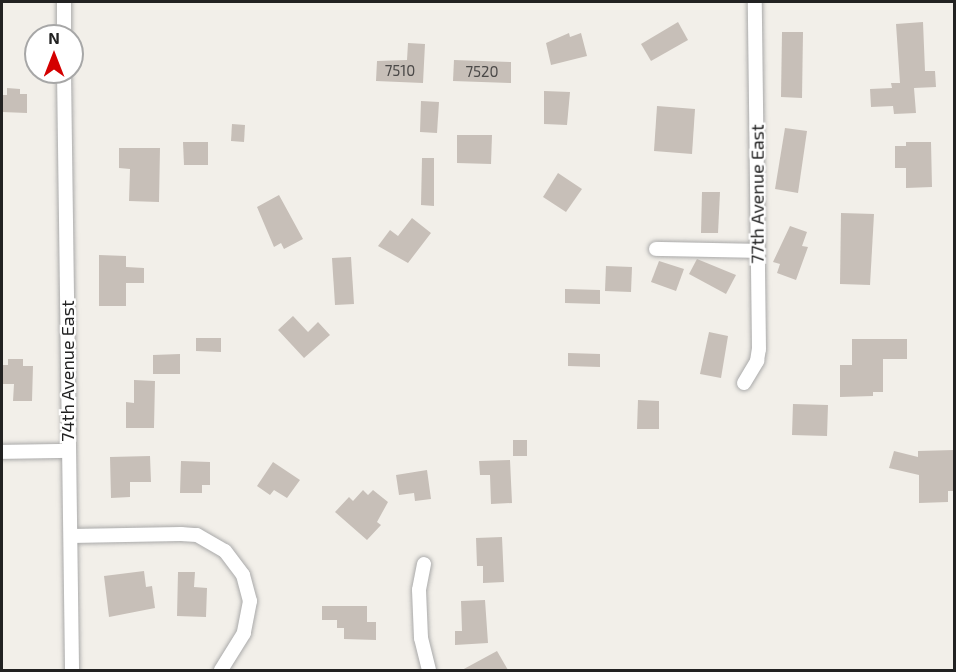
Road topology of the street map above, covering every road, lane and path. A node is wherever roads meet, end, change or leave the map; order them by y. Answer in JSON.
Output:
{"nodes":[{"id":1,"x":64,"y":2,"type":"edge"},
{"id":2,"x":755,"y":2,"type":"edge"},
{"id":3,"x":64,"y":24,"type":"edge"},
{"id":4,"x":64,"y":84,"type":"edge"},
{"id":5,"x":656,"y":249,"type":"dead end"},
{"id":6,"x":757,"y":251,"type":"junction"},
{"id":7,"x":744,"y":383,"type":"dead end"},
{"id":8,"x":67,"y":451,"type":"junction"},
{"id":9,"x":2,"y":452,"type":"edge"},
{"id":10,"x":71,"y":536,"type":"junction"},
{"id":11,"x":424,"y":564,"type":"dead end"},
{"id":12,"x":72,"y":670,"type":"edge"},
{"id":13,"x":221,"y":670,"type":"edge"},
{"id":14,"x":429,"y":670,"type":"edge"}],
"edges":[{"from":1,"to":3,"type":"street"},
{"from":2,"to":6,"type":"street","name":"77th Avenue East"},
{"from":4,"to":8,"type":"street","name":"74th Avenue East"},
{"from":5,"to":6,"type":"street"},
{"from":6,"to":7,"type":"street","name":"77th Avenue East"},
{"from":8,"to":9,"type":"street"},
{"from":8,"to":10,"type":"street","name":"74th Avenue East"},
{"from":10,"to":12,"type":"street","name":"74th Avenue East"},
{"from":10,"to":13,"type":"street"},
{"from":11,"to":14,"type":"street"}]}
